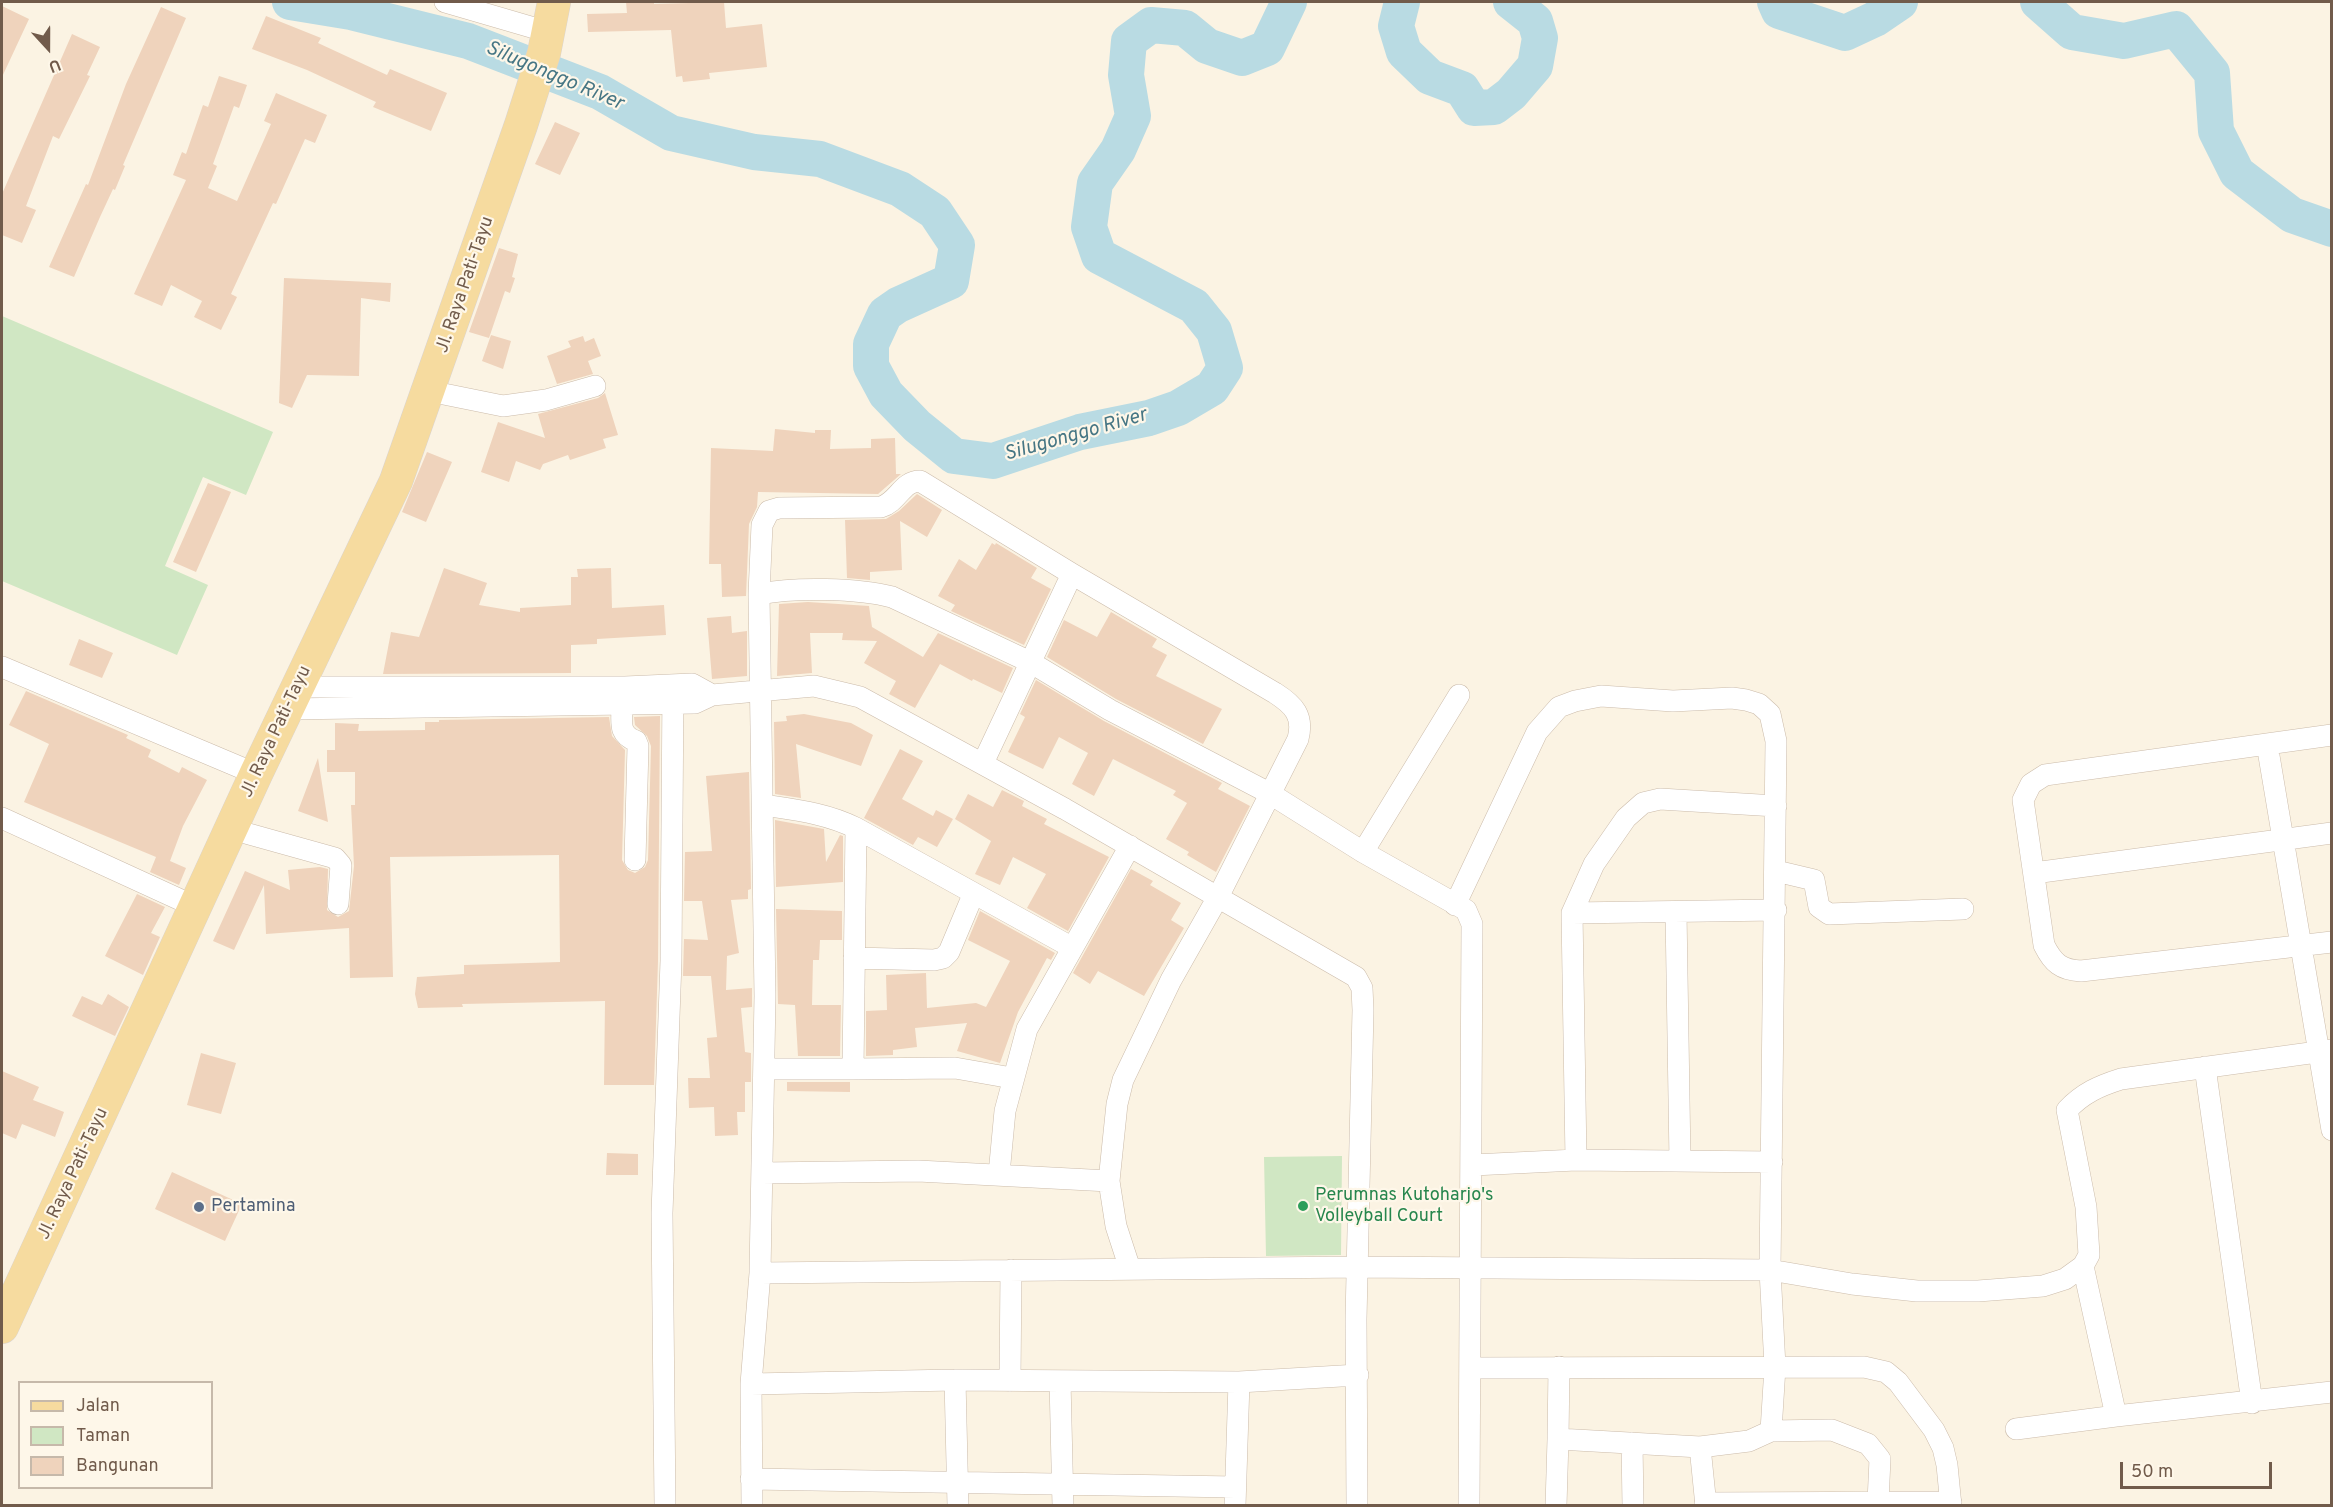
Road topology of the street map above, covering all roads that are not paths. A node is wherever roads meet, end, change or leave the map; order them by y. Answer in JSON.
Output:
{"nodes":[{"id":1,"x":445,"y":2,"type":"edge"},
{"id":2,"x":548,"y":29,"type":"edge"},
{"id":3,"x":595,"y":386,"type":"dead end"},
{"id":4,"x":429,"y":391,"type":"junction"},
{"id":5,"x":1072,"y":574,"type":"junction"},
{"id":6,"x":759,"y":594,"type":"junction"},
{"id":7,"x":1030,"y":662,"type":"junction"},
{"id":8,"x":2,"y":667,"type":"edge"},
{"id":9,"x":761,"y":691,"type":"junction"},
{"id":10,"x":672,"y":695,"type":"junction"},
{"id":11,"x":1459,"y":695,"type":"dead end"},
{"id":12,"x":596,"y":697,"type":"junction"},
{"id":13,"x":293,"y":698,"type":"junction"},
{"id":14,"x":622,"y":706,"type":"junction"},
{"id":15,"x":2331,"y":735,"type":"edge"},
{"id":16,"x":2267,"y":744,"type":"junction"},
{"id":17,"x":983,"y":763,"type":"junction"},
{"id":18,"x":256,"y":774,"type":"junction"},
{"id":19,"x":1269,"y":793,"type":"junction"},
{"id":20,"x":763,"y":805,"type":"junction"},
{"id":21,"x":1776,"y":806,"type":"junction"},
{"id":22,"x":2,"y":818,"type":"edge"},
{"id":23,"x":856,"y":828,"type":"junction"},
{"id":24,"x":231,"y":829,"type":"junction"},
{"id":25,"x":2331,"y":833,"type":"edge"},
{"id":26,"x":2284,"y":841,"type":"junction"},
{"id":27,"x":1130,"y":846,"type":"junction"},
{"id":28,"x":1363,"y":852,"type":"junction"},
{"id":29,"x":635,"y":860,"type":"dead end"},
{"id":30,"x":1776,"y":871,"type":"junction"},
{"id":31,"x":2034,"y":873,"type":"junction"},
{"id":32,"x":973,"y":896,"type":"junction"},
{"id":33,"x":1218,"y":897,"type":"junction"},
{"id":34,"x":338,"y":904,"type":"dead end"},
{"id":35,"x":1455,"y":905,"type":"junction"},
{"id":36,"x":196,"y":907,"type":"junction"},
{"id":37,"x":1963,"y":909,"type":"dead end"},
{"id":38,"x":1776,"y":910,"type":"junction"},
{"id":39,"x":1676,"y":912,"type":"junction"},
{"id":40,"x":1572,"y":913,"type":"junction"},
{"id":41,"x":2331,"y":942,"type":"edge"},
{"id":42,"x":2301,"y":946,"type":"junction"},
{"id":43,"x":1071,"y":948,"type":"junction"},
{"id":44,"x":854,"y":958,"type":"junction"},
{"id":45,"x":2325,"y":1050,"type":"edge"},
{"id":46,"x":2205,"y":1067,"type":"junction"},
{"id":47,"x":853,"y":1069,"type":"junction"},
{"id":48,"x":764,"y":1070,"type":"junction"},
{"id":49,"x":1012,"y":1078,"type":"junction"},
{"id":50,"x":2331,"y":1130,"type":"edge"},
{"id":51,"x":1576,"y":1160,"type":"junction"},
{"id":52,"x":1680,"y":1161,"type":"junction"},
{"id":53,"x":1772,"y":1162,"type":"junction"},
{"id":54,"x":1473,"y":1165,"type":"junction"},
{"id":55,"x":762,"y":1173,"type":"junction"},
{"id":56,"x":999,"y":1174,"type":"junction"},
{"id":57,"x":1109,"y":1181,"type":"junction"},
{"id":58,"x":2083,"y":1266,"type":"junction"},
{"id":59,"x":1357,"y":1267,"type":"junction"},
{"id":60,"x":1130,"y":1269,"type":"junction"},
{"id":61,"x":1011,"y":1270,"type":"junction"},
{"id":62,"x":1472,"y":1270,"type":"junction"},
{"id":63,"x":1770,"y":1270,"type":"junction"},
{"id":64,"x":760,"y":1273,"type":"junction"},
{"id":65,"x":2,"y":1327,"type":"edge"},
{"id":66,"x":1559,"y":1367,"type":"junction"},
{"id":67,"x":1775,"y":1367,"type":"junction"},
{"id":68,"x":1471,"y":1368,"type":"junction"},
{"id":69,"x":1358,"y":1375,"type":"junction"},
{"id":70,"x":955,"y":1380,"type":"junction"},
{"id":71,"x":1010,"y":1381,"type":"junction"},
{"id":72,"x":1060,"y":1381,"type":"junction"},
{"id":73,"x":1239,"y":1382,"type":"junction"},
{"id":74,"x":751,"y":1384,"type":"junction"},
{"id":75,"x":2331,"y":1392,"type":"edge"},
{"id":76,"x":2252,"y":1403,"type":"junction"},
{"id":77,"x":2116,"y":1416,"type":"junction"},
{"id":78,"x":2016,"y":1429,"type":"dead end"},
{"id":79,"x":1771,"y":1431,"type":"junction"},
{"id":80,"x":1558,"y":1439,"type":"junction"},
{"id":81,"x":1632,"y":1443,"type":"junction"},
{"id":82,"x":1700,"y":1447,"type":"junction"},
{"id":83,"x":751,"y":1479,"type":"junction"},
{"id":84,"x":957,"y":1482,"type":"junction"},
{"id":85,"x":1063,"y":1483,"type":"junction"},
{"id":86,"x":1235,"y":1496,"type":"edge"},
{"id":87,"x":1878,"y":1502,"type":"junction"},
{"id":88,"x":1705,"y":1504,"type":"edge"},
{"id":89,"x":1951,"y":1504,"type":"edge"},
{"id":90,"x":665,"y":1506,"type":"edge"},
{"id":91,"x":752,"y":1506,"type":"edge"},
{"id":92,"x":958,"y":1506,"type":"edge"},
{"id":93,"x":1063,"y":1506,"type":"edge"},
{"id":94,"x":1357,"y":1506,"type":"edge"},
{"id":95,"x":1469,"y":1506,"type":"edge"},
{"id":96,"x":1556,"y":1506,"type":"edge"},
{"id":97,"x":1633,"y":1506,"type":"edge"}],
"edges":[{"from":1,"to":2,"type":"street"},
{"from":2,"to":4,"type":"main road","name":"Jl. Raya Pati-Tayu"},
{"from":3,"to":4,"type":"street"},
{"from":4,"to":13,"type":"main road","name":"Jl. Raya Pati-Tayu"},
{"from":5,"to":6,"type":"street"},
{"from":5,"to":7,"type":"street"},
{"from":5,"to":19,"type":"street"},
{"from":6,"to":7,"type":"street"},
{"from":6,"to":9,"type":"street"},
{"from":7,"to":17,"type":"street"},
{"from":7,"to":19,"type":"street"},
{"from":8,"to":18,"type":"street"},
{"from":9,"to":10,"type":"street"},
{"from":9,"to":17,"type":"street"},
{"from":9,"to":20,"type":"street"},
{"from":10,"to":12,"type":"street"},
{"from":10,"to":14,"type":"street"},
{"from":10,"to":90,"type":"street"},
{"from":11,"to":28,"type":"street"},
{"from":12,"to":13,"type":"street"},
{"from":12,"to":14,"type":"street"},
{"from":13,"to":18,"type":"main road","name":"Jl. Raya Pati-Tayu"},
{"from":14,"to":29,"type":"street"},
{"from":15,"to":16,"type":"street"},
{"from":16,"to":26,"type":"street"},
{"from":16,"to":31,"type":"street"},
{"from":17,"to":27,"type":"street"},
{"from":18,"to":24,"type":"main road","name":"Jl. Raya Pati-Tayu"},
{"from":19,"to":28,"type":"street"},
{"from":19,"to":33,"type":"street"},
{"from":20,"to":23,"type":"street"},
{"from":20,"to":48,"type":"street"},
{"from":21,"to":30,"type":"street"},
{"from":21,"to":35,"type":"street"},
{"from":21,"to":40,"type":"street"},
{"from":22,"to":36,"type":"street"},
{"from":23,"to":32,"type":"street"},
{"from":23,"to":44,"type":"street"},
{"from":24,"to":34,"type":"street"},
{"from":24,"to":36,"type":"main road","name":"Jl. Raya Pati-Tayu"},
{"from":25,"to":26,"type":"street"},
{"from":26,"to":31,"type":"street"},
{"from":26,"to":42,"type":"street"},
{"from":27,"to":33,"type":"street"},
{"from":27,"to":43,"type":"street"},
{"from":28,"to":35,"type":"street"},
{"from":30,"to":37,"type":"street"},
{"from":30,"to":38,"type":"street"},
{"from":31,"to":42,"type":"street"},
{"from":32,"to":43,"type":"street"},
{"from":32,"to":44,"type":"street"},
{"from":33,"to":57,"type":"street"},
{"from":33,"to":59,"type":"street"},
{"from":35,"to":54,"type":"street"},
{"from":36,"to":65,"type":"main road","name":"Jl. Raya Pati-Tayu"},
{"from":38,"to":39,"type":"street"},
{"from":38,"to":53,"type":"street"},
{"from":39,"to":40,"type":"street"},
{"from":39,"to":52,"type":"street"},
{"from":40,"to":51,"type":"street"},
{"from":41,"to":42,"type":"street"},
{"from":42,"to":45,"type":"street"},
{"from":43,"to":49,"type":"street"},
{"from":44,"to":47,"type":"street"},
{"from":45,"to":46,"type":"street"},
{"from":45,"to":50,"type":"street"},
{"from":46,"to":58,"type":"street"},
{"from":46,"to":76,"type":"street"},
{"from":47,"to":48,"type":"street"},
{"from":47,"to":49,"type":"street"},
{"from":48,"to":55,"type":"street"},
{"from":49,"to":56,"type":"street"},
{"from":51,"to":52,"type":"street"},
{"from":51,"to":54,"type":"street"},
{"from":52,"to":53,"type":"street"},
{"from":53,"to":63,"type":"street"},
{"from":54,"to":62,"type":"street"},
{"from":55,"to":56,"type":"street"},
{"from":55,"to":64,"type":"street"},
{"from":56,"to":57,"type":"street"},
{"from":57,"to":60,"type":"street"},
{"from":58,"to":63,"type":"street"},
{"from":58,"to":77,"type":"street"},
{"from":59,"to":60,"type":"street"},
{"from":59,"to":62,"type":"street"},
{"from":59,"to":69,"type":"street"},
{"from":60,"to":61,"type":"street"},
{"from":61,"to":64,"type":"street"},
{"from":61,"to":71,"type":"street"},
{"from":62,"to":63,"type":"street"},
{"from":62,"to":68,"type":"street"},
{"from":63,"to":67,"type":"street"},
{"from":64,"to":74,"type":"street"},
{"from":66,"to":67,"type":"street"},
{"from":66,"to":68,"type":"street"},
{"from":66,"to":80,"type":"street"},
{"from":67,"to":79,"type":"street"},
{"from":67,"to":89,"type":"street"},
{"from":68,"to":95,"type":"street"},
{"from":69,"to":73,"type":"street"},
{"from":69,"to":94,"type":"street"},
{"from":70,"to":71,"type":"street"},
{"from":70,"to":74,"type":"street"},
{"from":70,"to":84,"type":"street"},
{"from":71,"to":72,"type":"street"},
{"from":72,"to":73,"type":"street"},
{"from":72,"to":85,"type":"street"},
{"from":73,"to":86,"type":"street"},
{"from":74,"to":83,"type":"street"},
{"from":75,"to":76,"type":"street"},
{"from":76,"to":77,"type":"street"},
{"from":77,"to":78,"type":"street"},
{"from":79,"to":82,"type":"street"},
{"from":79,"to":87,"type":"street"},
{"from":80,"to":81,"type":"street"},
{"from":80,"to":96,"type":"street"},
{"from":81,"to":82,"type":"street"},
{"from":81,"to":97,"type":"street"},
{"from":82,"to":88,"type":"street"},
{"from":83,"to":84,"type":"street"},
{"from":83,"to":91,"type":"street"},
{"from":84,"to":85,"type":"street"},
{"from":84,"to":92,"type":"street"},
{"from":85,"to":86,"type":"street"},
{"from":85,"to":93,"type":"street"},
{"from":87,"to":88,"type":"street"},
{"from":87,"to":89,"type":"street"}]}
